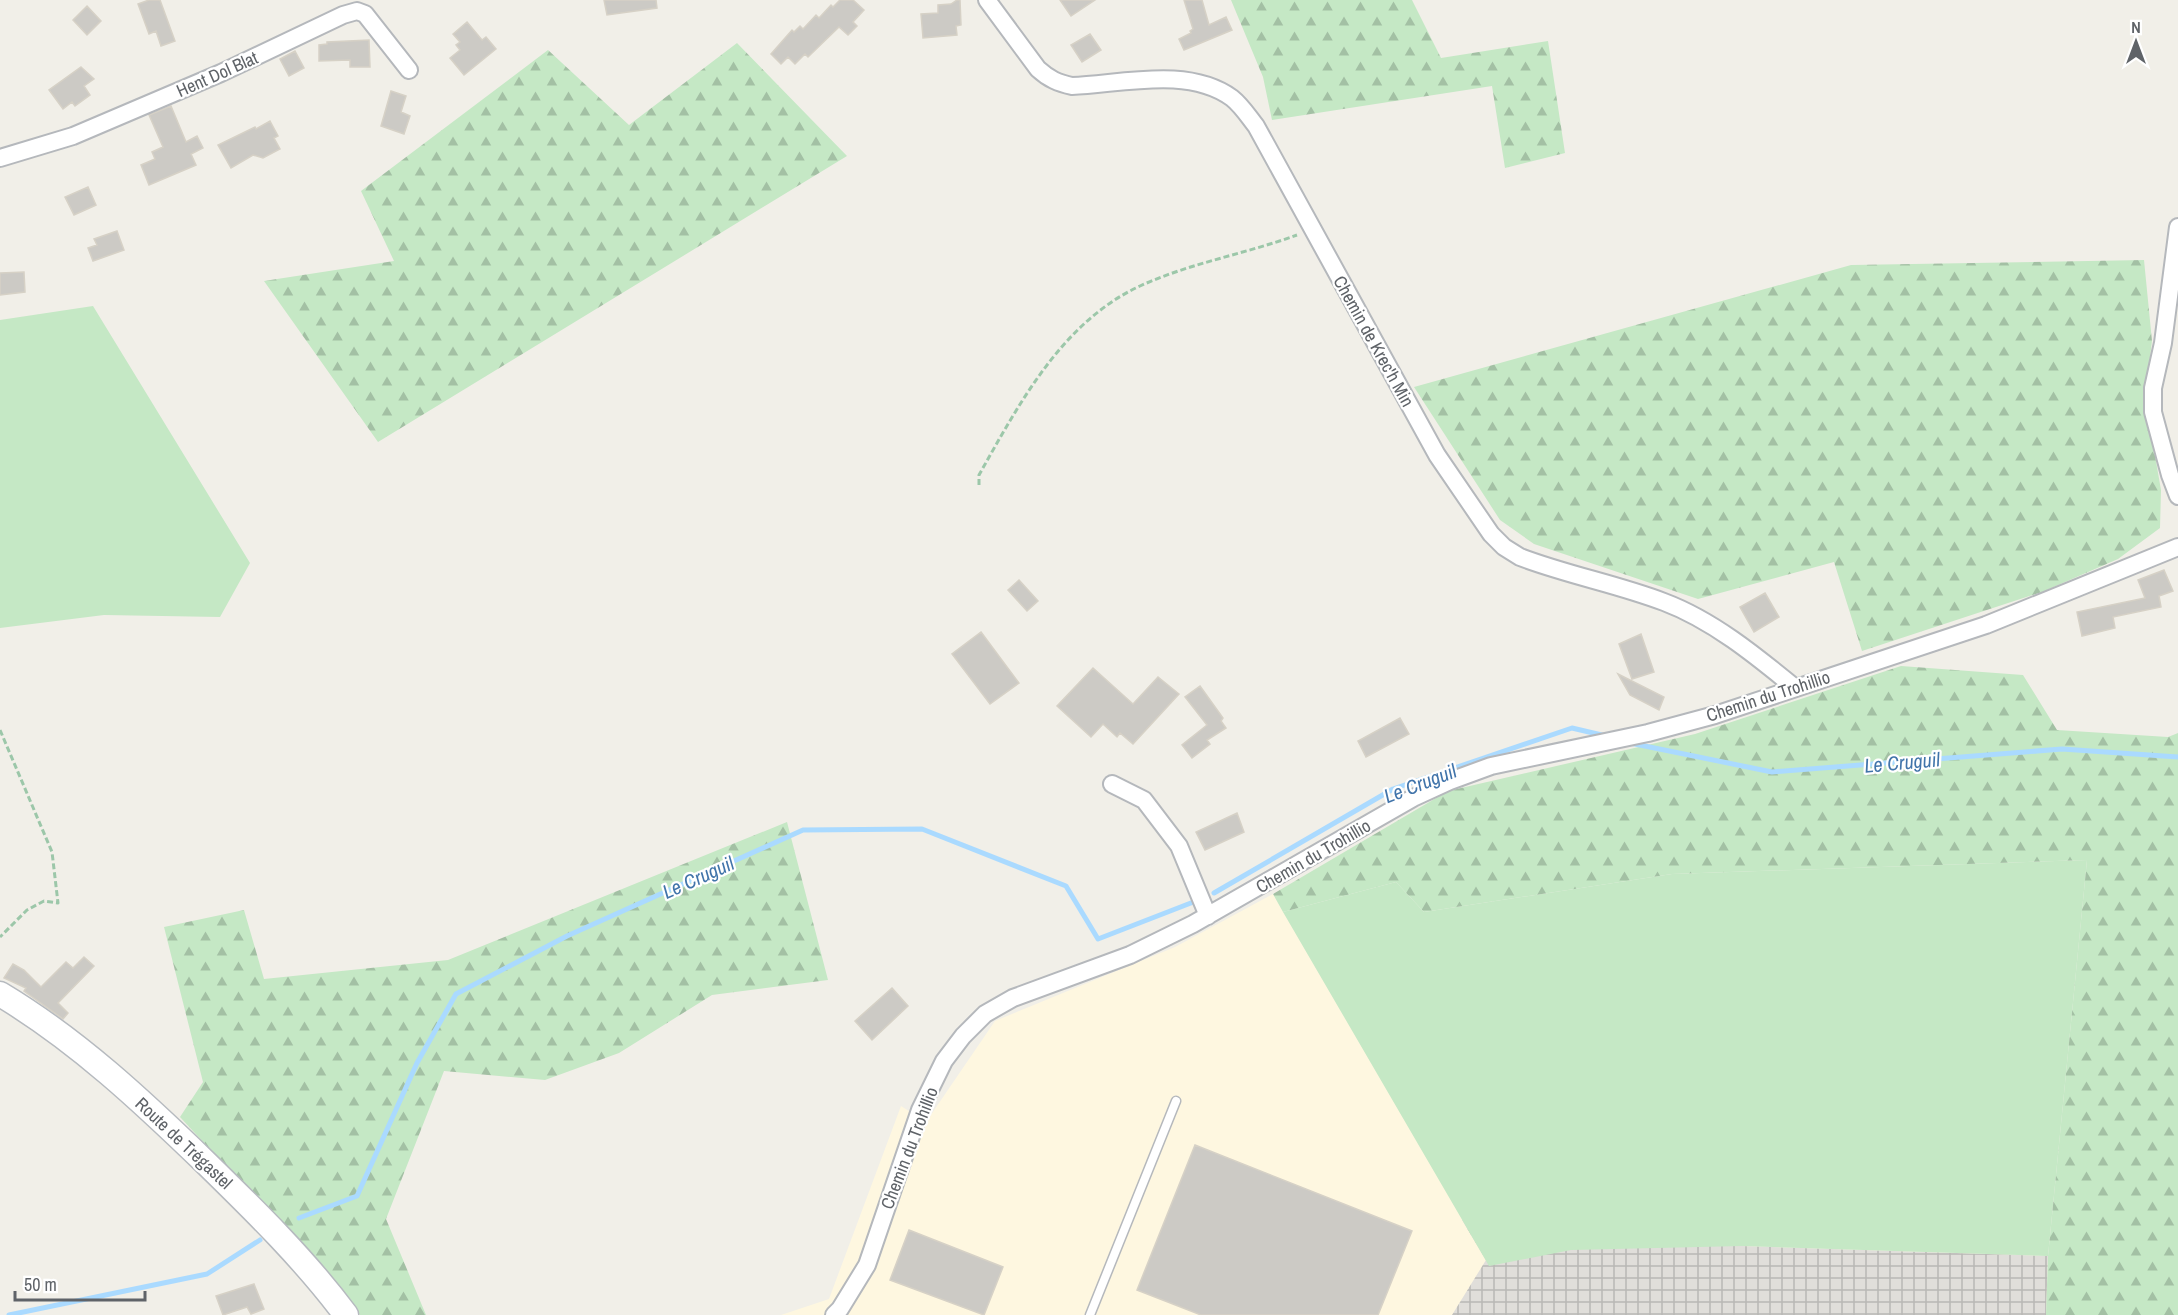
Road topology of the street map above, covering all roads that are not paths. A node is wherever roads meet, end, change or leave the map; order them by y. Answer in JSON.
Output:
{"nodes":[{"id":1,"x":987,"y":0,"type":"edge"},
{"id":2,"x":409,"y":70,"type":"dead end"},
{"id":3,"x":0,"y":158,"type":"edge"},
{"id":4,"x":2178,"y":227,"type":"edge"},
{"id":5,"x":2178,"y":496,"type":"edge"},
{"id":6,"x":2178,"y":547,"type":"edge"},
{"id":7,"x":1794,"y":687,"type":"junction"},
{"id":8,"x":1112,"y":784,"type":"dead end"},
{"id":9,"x":1208,"y":916,"type":"junction"},
{"id":10,"x":0,"y":994,"type":"edge"},
{"id":11,"x":1176,"y":1101,"type":"dead end"},
{"id":12,"x":346,"y":1315,"type":"edge"},
{"id":13,"x":834,"y":1315,"type":"edge"},
{"id":14,"x":1090,"y":1315,"type":"edge"}],
"edges":[{"from":1,"to":7,"type":"street","name":"Chemin de Krec'h Min"},
{"from":2,"to":3,"type":"street","name":"Hent Dol Blat"},
{"from":4,"to":5,"type":"street"},
{"from":6,"to":7,"type":"street","name":"Chemin du Trohillio"},
{"from":7,"to":9,"type":"street","name":"Chemin du Trohillio"},
{"from":8,"to":9,"type":"street"},
{"from":9,"to":13,"type":"street","name":"Chemin du Trohillio"},
{"from":10,"to":12,"type":"main road","name":"Route de Trégastel"},
{"from":11,"to":14,"type":"lane"}]}
